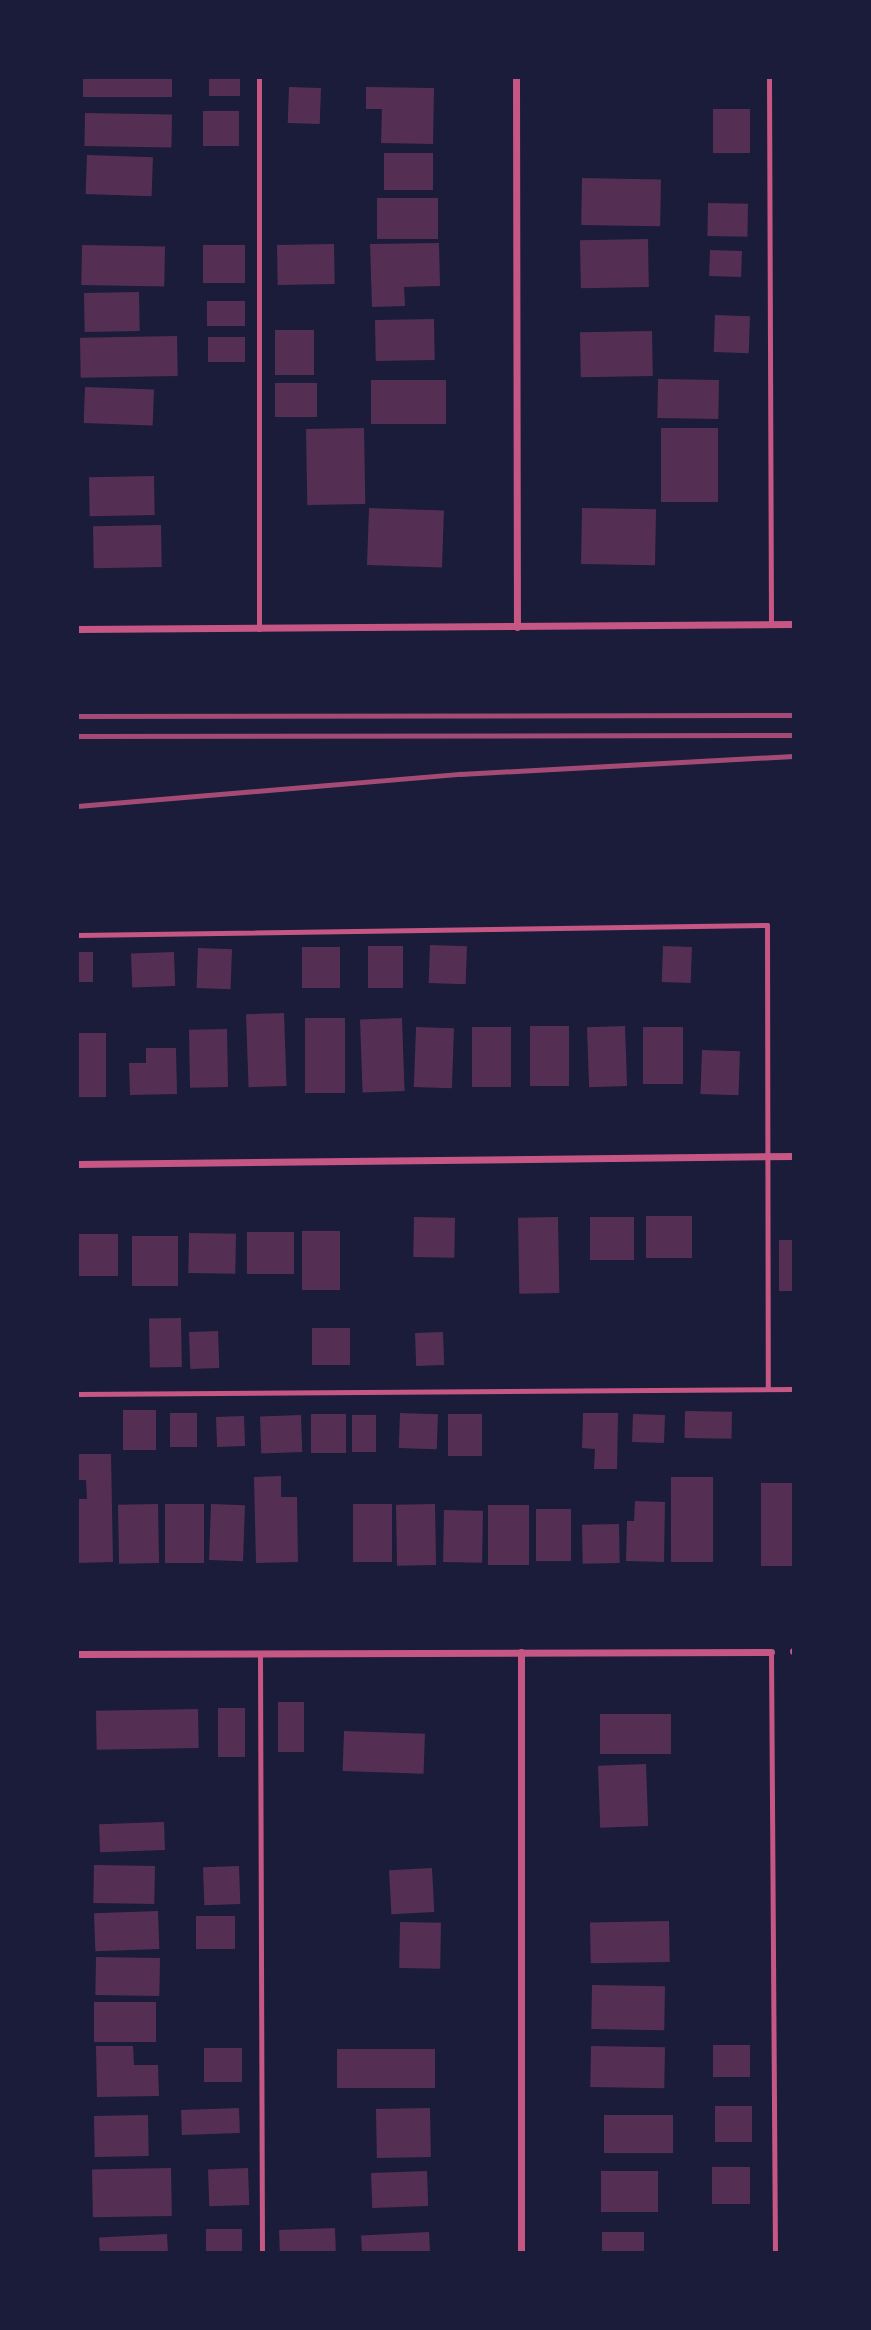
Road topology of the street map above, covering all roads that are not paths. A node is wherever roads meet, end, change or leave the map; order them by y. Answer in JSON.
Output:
{"nodes":[{"id":1,"x":259,"y":77,"type":"edge"},
{"id":2,"x":516,"y":77,"type":"edge"},
{"id":3,"x":769,"y":77,"type":"edge"},
{"id":4,"x":794,"y":624,"type":"edge"},
{"id":5,"x":771,"y":625,"type":"junction"},
{"id":6,"x":517,"y":627,"type":"junction"},
{"id":7,"x":259,"y":628,"type":"junction"},
{"id":8,"x":77,"y":629,"type":"edge"},
{"id":9,"x":77,"y":935,"type":"edge"},
{"id":10,"x":767,"y":1156,"type":"junction"},
{"id":11,"x":794,"y":1156,"type":"edge"},
{"id":12,"x":77,"y":1164,"type":"edge"},
{"id":13,"x":768,"y":1389,"type":"junction"},
{"id":14,"x":794,"y":1389,"type":"edge"},
{"id":15,"x":77,"y":1394,"type":"edge"},
{"id":16,"x":521,"y":1652,"type":"junction"},
{"id":17,"x":771,"y":1652,"type":"joint"},
{"id":18,"x":260,"y":1653,"type":"junction"},
{"id":19,"x":77,"y":1654,"type":"edge"},
{"id":20,"x":262,"y":2253,"type":"edge"},
{"id":21,"x":521,"y":2253,"type":"edge"},
{"id":22,"x":775,"y":2253,"type":"edge"}],
"edges":[{"from":1,"to":7,"type":"lane"},
{"from":2,"to":6,"type":"street"},
{"from":3,"to":5,"type":"lane"},
{"from":4,"to":5,"type":"street"},
{"from":5,"to":6,"type":"street"},
{"from":6,"to":7,"type":"street"},
{"from":7,"to":8,"type":"street"},
{"from":9,"to":10,"type":"lane"},
{"from":10,"to":11,"type":"street"},
{"from":10,"to":12,"type":"street"},
{"from":10,"to":13,"type":"lane"},
{"from":13,"to":14,"type":"lane"},
{"from":13,"to":15,"type":"lane"},
{"from":16,"to":17,"type":"street"},
{"from":16,"to":18,"type":"street"},
{"from":16,"to":21,"type":"street"},
{"from":17,"to":22,"type":"lane"},
{"from":18,"to":19,"type":"street"},
{"from":18,"to":20,"type":"lane"}]}
